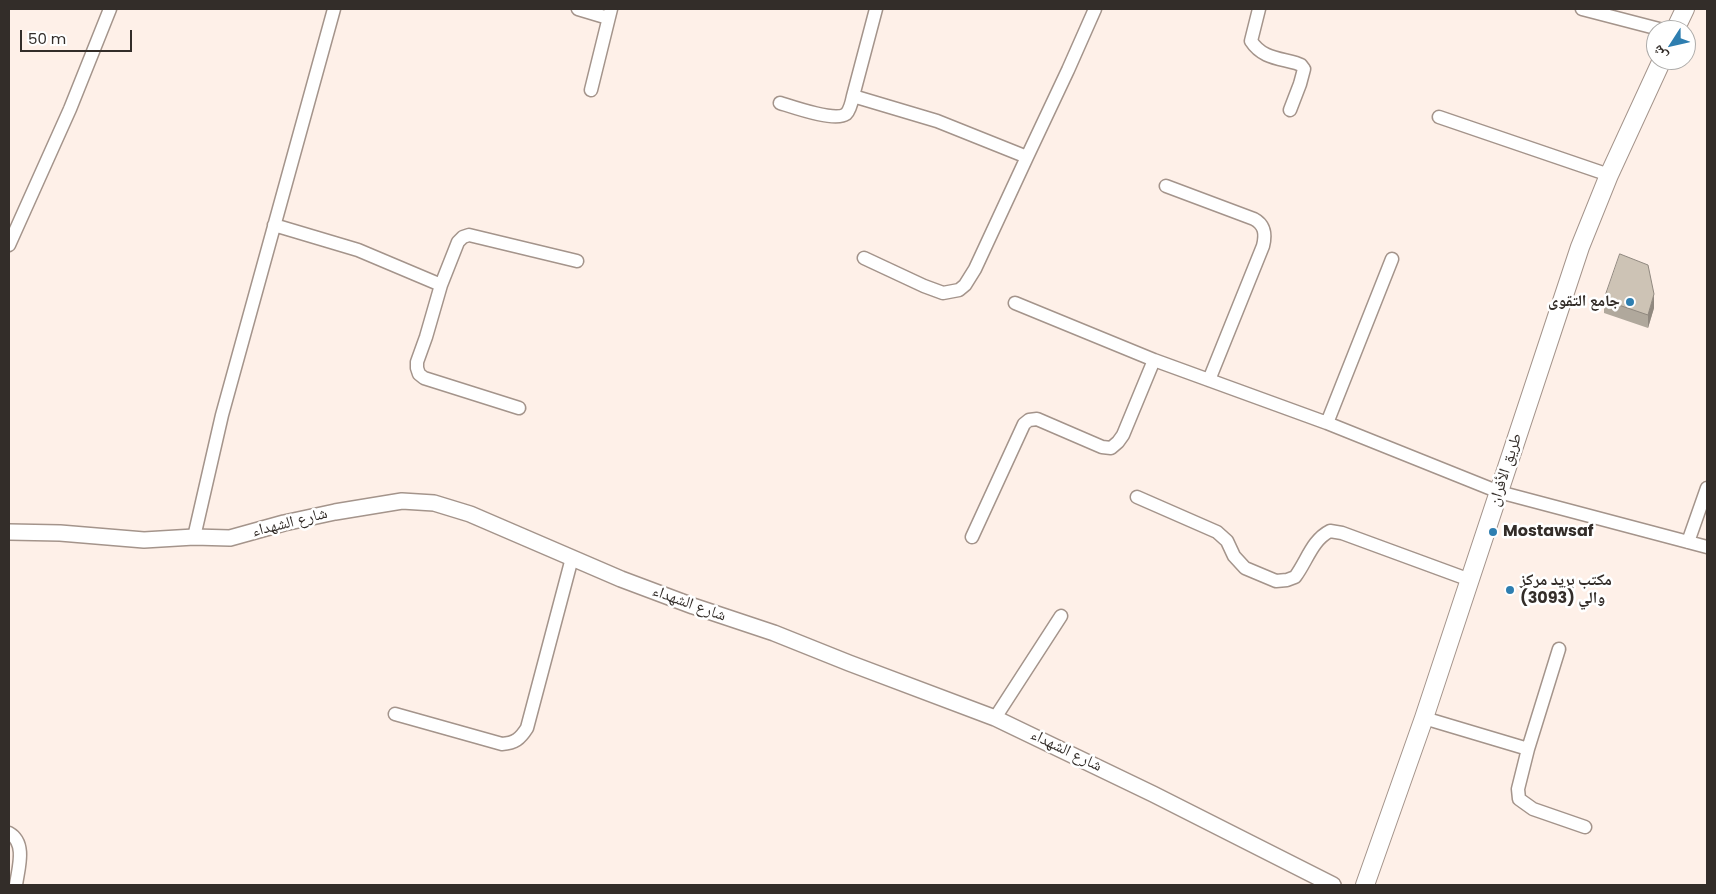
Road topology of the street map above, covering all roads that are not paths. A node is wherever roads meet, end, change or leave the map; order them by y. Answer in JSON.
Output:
{"nodes":[{"id":1,"x":110,"y":9,"type":"edge"},
{"id":2,"x":334,"y":9,"type":"edge"},
{"id":3,"x":578,"y":9,"type":"edge"},
{"id":4,"x":876,"y":9,"type":"edge"},
{"id":5,"x":1094,"y":9,"type":"edge"},
{"id":6,"x":1259,"y":9,"type":"edge"},
{"id":7,"x":1582,"y":9,"type":"edge"},
{"id":8,"x":609,"y":14,"type":"edge"},
{"id":9,"x":1646,"y":26,"type":"edge"},
{"id":10,"x":1657,"y":70,"type":"edge"},
{"id":11,"x":591,"y":90,"type":"dead end"},
{"id":12,"x":854,"y":96,"type":"junction"},
{"id":13,"x":780,"y":103,"type":"dead end"},
{"id":14,"x":1290,"y":110,"type":"dead end"},
{"id":15,"x":1439,"y":117,"type":"dead end"},
{"id":16,"x":1027,"y":157,"type":"junction"},
{"id":17,"x":1610,"y":175,"type":"junction"},
{"id":18,"x":1166,"y":186,"type":"dead end"},
{"id":19,"x":274,"y":225,"type":"junction"},
{"id":20,"x":9,"y":245,"type":"edge"},
{"id":21,"x":864,"y":258,"type":"dead end"},
{"id":22,"x":1392,"y":259,"type":"dead end"},
{"id":23,"x":577,"y":261,"type":"dead end"},
{"id":24,"x":440,"y":285,"type":"junction"},
{"id":25,"x":1015,"y":303,"type":"dead end"},
{"id":26,"x":1154,"y":360,"type":"junction"},
{"id":27,"x":1209,"y":380,"type":"junction"},
{"id":28,"x":519,"y":408,"type":"dead end"},
{"id":29,"x":1327,"y":423,"type":"junction"},
{"id":30,"x":1707,"y":488,"type":"edge"},
{"id":31,"x":1500,"y":492,"type":"junction"},
{"id":32,"x":1137,"y":497,"type":"dead end"},
{"id":33,"x":9,"y":532,"type":"edge"},
{"id":34,"x":194,"y":537,"type":"junction"},
{"id":35,"x":972,"y":538,"type":"dead end"},
{"id":36,"x":1688,"y":542,"type":"junction"},
{"id":37,"x":1707,"y":547,"type":"edge"},
{"id":38,"x":572,"y":558,"type":"junction"},
{"id":39,"x":1470,"y":580,"type":"junction"},
{"id":40,"x":1061,"y":616,"type":"dead end"},
{"id":41,"x":1559,"y":649,"type":"dead end"},
{"id":42,"x":395,"y":714,"type":"dead end"},
{"id":43,"x":995,"y":718,"type":"junction"},
{"id":44,"x":1424,"y":718,"type":"junction"},
{"id":45,"x":1528,"y":749,"type":"junction"},
{"id":46,"x":1585,"y":827,"type":"dead end"},
{"id":47,"x":9,"y":833,"type":"edge"},
{"id":48,"x":16,"y":885,"type":"edge"},
{"id":49,"x":1333,"y":885,"type":"edge"},
{"id":50,"x":1365,"y":885,"type":"edge"}],
"edges":[{"from":1,"to":20,"type":"street"},
{"from":2,"to":19,"type":"street"},
{"from":3,"to":8,"type":"street"},
{"from":4,"to":12,"type":"street"},
{"from":5,"to":16,"type":"street"},
{"from":6,"to":14,"type":"street"},
{"from":7,"to":9,"type":"street"},
{"from":8,"to":11,"type":"street"},
{"from":10,"to":17,"type":"main road","name":"طريق الأفران"},
{"from":12,"to":13,"type":"street"},
{"from":12,"to":16,"type":"street"},
{"from":15,"to":17,"type":"street"},
{"from":16,"to":21,"type":"street"},
{"from":17,"to":31,"type":"main road","name":"طريق الأفران"},
{"from":18,"to":27,"type":"street"},
{"from":19,"to":24,"type":"street"},
{"from":19,"to":34,"type":"street"},
{"from":22,"to":29,"type":"street"},
{"from":23,"to":24,"type":"street"},
{"from":24,"to":28,"type":"street"},
{"from":25,"to":26,"type":"street"},
{"from":26,"to":27,"type":"street"},
{"from":26,"to":35,"type":"street"},
{"from":27,"to":29,"type":"street"},
{"from":29,"to":31,"type":"street"},
{"from":30,"to":36,"type":"street"},
{"from":31,"to":36,"type":"street"},
{"from":31,"to":39,"type":"main road","name":"طريق الأفران"},
{"from":32,"to":39,"type":"street"},
{"from":33,"to":34,"type":"street","name":"شارع الشهداء"},
{"from":34,"to":38,"type":"street","name":"شارع الشهداء"},
{"from":36,"to":37,"type":"street"},
{"from":38,"to":42,"type":"street"},
{"from":38,"to":43,"type":"street","name":"شارع الشهداء"},
{"from":39,"to":44,"type":"main road","name":"طريق الأفران"},
{"from":40,"to":43,"type":"street"},
{"from":41,"to":45,"type":"street"},
{"from":43,"to":49,"type":"street","name":"شارع الشهداء"},
{"from":44,"to":45,"type":"street"},
{"from":44,"to":50,"type":"main road","name":"طريق الأفران"},
{"from":45,"to":46,"type":"street"},
{"from":47,"to":48,"type":"street"}]}
